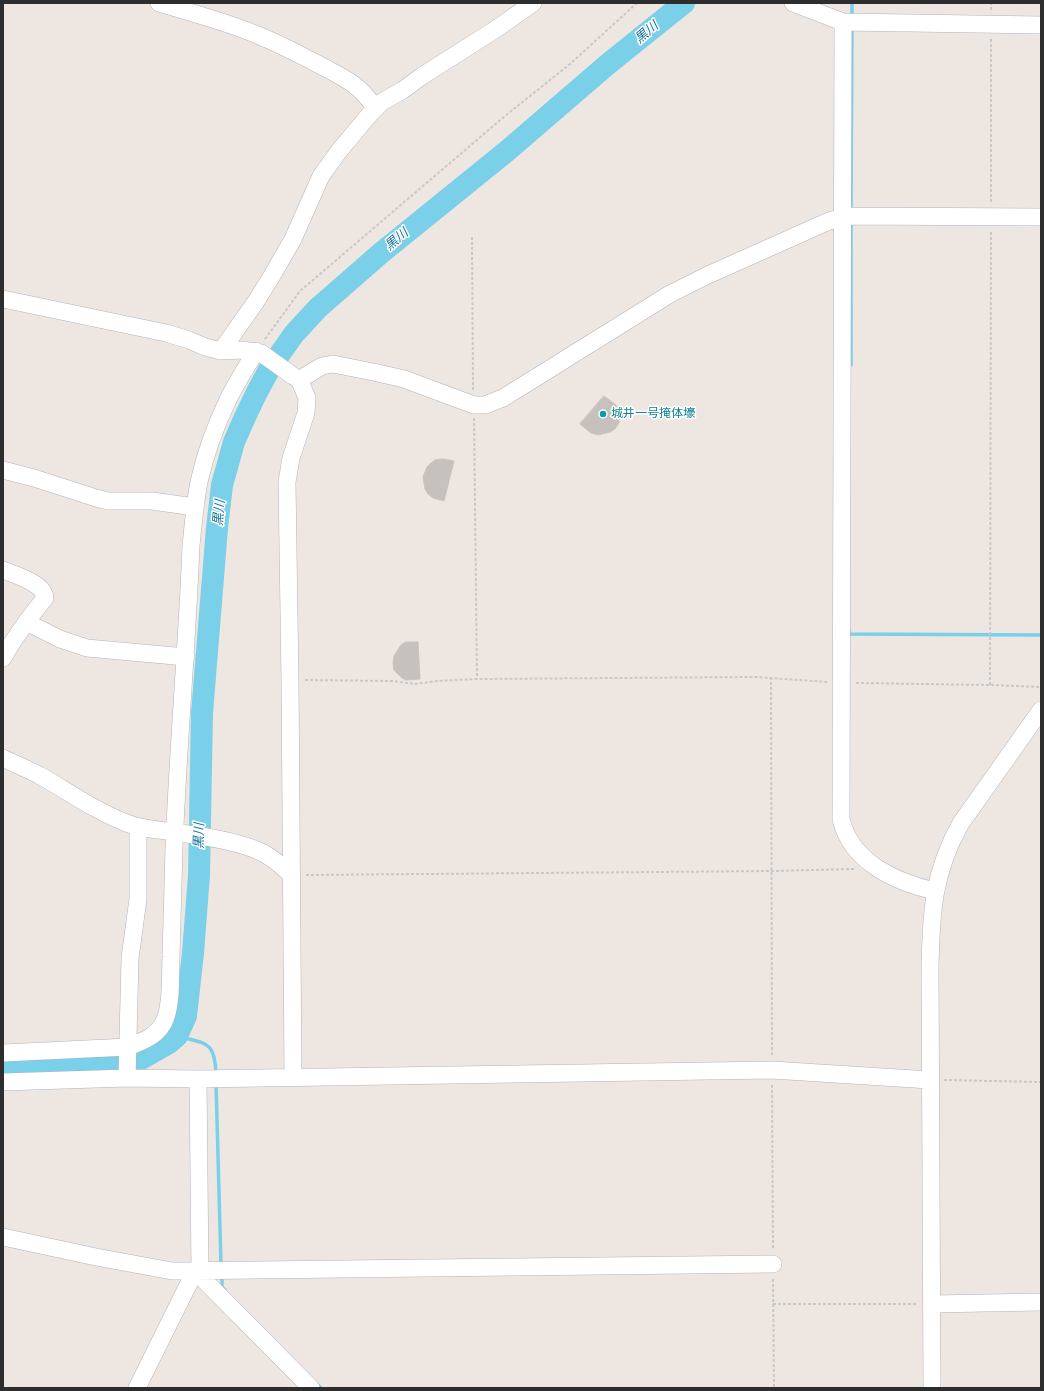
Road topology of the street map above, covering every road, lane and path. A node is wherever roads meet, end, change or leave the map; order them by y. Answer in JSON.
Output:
{"nodes":[{"id":1,"x":160,"y":3,"type":"edge"},
{"id":2,"x":533,"y":3,"type":"edge"},
{"id":3,"x":637,"y":3,"type":"edge"},
{"id":4,"x":793,"y":3,"type":"edge"},
{"id":5,"x":991,"y":3,"type":"edge"},
{"id":6,"x":843,"y":22,"type":"junction"},
{"id":7,"x":991,"y":24,"type":"junction"},
{"id":8,"x":1041,"y":25,"type":"edge"},
{"id":9,"x":375,"y":108,"type":"junction"},
{"id":10,"x":843,"y":217,"type":"junction"},
{"id":11,"x":991,"y":217,"type":"junction"},
{"id":12,"x":1041,"y":217,"type":"edge"},
{"id":13,"x":472,"y":237,"type":"dead end"},
{"id":14,"x":3,"y":299,"type":"edge"},
{"id":15,"x":221,"y":351,"type":"junction"},
{"id":16,"x":258,"y":352,"type":"junction"},
{"id":17,"x":296,"y":377,"type":"junction"},
{"id":18,"x":474,"y":405,"type":"junction"},
{"id":19,"x":3,"y":470,"type":"edge"},
{"id":20,"x":195,"y":507,"type":"junction"},
{"id":21,"x":3,"y":570,"type":"edge"},
{"id":22,"x":26,"y":622,"type":"junction"},
{"id":23,"x":186,"y":657,"type":"junction"},
{"id":24,"x":3,"y":658,"type":"edge"},
{"id":25,"x":771,"y":678,"type":"junction"},
{"id":26,"x":477,"y":679,"type":"junction"},
{"id":27,"x":290,"y":680,"type":"junction"},
{"id":28,"x":841,"y":683,"type":"junction"},
{"id":29,"x":990,"y":684,"type":"junction"},
{"id":30,"x":1041,"y":686,"type":"edge"},
{"id":31,"x":1041,"y":710,"type":"edge"},
{"id":32,"x":3,"y":758,"type":"edge"},
{"id":33,"x":138,"y":827,"type":"junction"},
{"id":34,"x":177,"y":832,"type":"junction"},
{"id":35,"x":876,"y":868,"type":"junction"},
{"id":36,"x":772,"y":871,"type":"junction"},
{"id":37,"x":291,"y":875,"type":"junction"},
{"id":38,"x":935,"y":891,"type":"junction"},
{"id":39,"x":128,"y":1049,"type":"junction"},
{"id":40,"x":3,"y":1053,"type":"edge"},
{"id":41,"x":772,"y":1070,"type":"junction"},
{"id":42,"x":127,"y":1075,"type":"junction"},
{"id":43,"x":293,"y":1077,"type":"junction"},
{"id":44,"x":202,"y":1078,"type":"junction"},
{"id":45,"x":930,"y":1080,"type":"junction"},
{"id":46,"x":3,"y":1082,"type":"edge"},
{"id":47,"x":1041,"y":1082,"type":"edge"},
{"id":48,"x":3,"y":1237,"type":"edge"},
{"id":49,"x":773,"y":1264,"type":"junction"},
{"id":50,"x":198,"y":1271,"type":"junction"},
{"id":51,"x":1041,"y":1302,"type":"edge"},
{"id":52,"x":773,"y":1304,"type":"junction"},
{"id":53,"x":932,"y":1304,"type":"junction"},
{"id":54,"x":137,"y":1388,"type":"edge"},
{"id":55,"x":311,"y":1388,"type":"edge"},
{"id":56,"x":774,"y":1388,"type":"edge"},
{"id":57,"x":932,"y":1388,"type":"edge"}],
"edges":[{"from":1,"to":9,"type":"street"},
{"from":2,"to":9,"type":"street"},
{"from":3,"to":16,"type":"path"},
{"from":4,"to":6,"type":"street"},
{"from":5,"to":7,"type":"path"},
{"from":6,"to":7,"type":"street"},
{"from":6,"to":10,"type":"street"},
{"from":7,"to":8,"type":"street"},
{"from":7,"to":11,"type":"path"},
{"from":9,"to":15,"type":"street"},
{"from":10,"to":11,"type":"street"},
{"from":10,"to":18,"type":"street"},
{"from":10,"to":28,"type":"street"},
{"from":11,"to":12,"type":"street"},
{"from":11,"to":29,"type":"path"},
{"from":13,"to":18,"type":"path"},
{"from":14,"to":15,"type":"street"},
{"from":15,"to":16,"type":"street"},
{"from":16,"to":17,"type":"street"},
{"from":16,"to":20,"type":"street"},
{"from":17,"to":18,"type":"street"},
{"from":17,"to":27,"type":"street"},
{"from":18,"to":26,"type":"path"},
{"from":19,"to":20,"type":"street"},
{"from":20,"to":23,"type":"street"},
{"from":21,"to":22,"type":"street"},
{"from":22,"to":23,"type":"street"},
{"from":22,"to":24,"type":"street"},
{"from":23,"to":34,"type":"street"},
{"from":25,"to":26,"type":"path"},
{"from":25,"to":28,"type":"path"},
{"from":25,"to":36,"type":"path"},
{"from":26,"to":27,"type":"path"},
{"from":27,"to":37,"type":"street"},
{"from":28,"to":29,"type":"path"},
{"from":28,"to":35,"type":"street"},
{"from":29,"to":30,"type":"path"},
{"from":31,"to":38,"type":"street"},
{"from":32,"to":33,"type":"street"},
{"from":33,"to":34,"type":"street"},
{"from":33,"to":39,"type":"street"},
{"from":34,"to":37,"type":"street"},
{"from":34,"to":39,"type":"street"},
{"from":35,"to":36,"type":"path"},
{"from":35,"to":38,"type":"street"},
{"from":36,"to":37,"type":"path"},
{"from":36,"to":41,"type":"path"},
{"from":37,"to":43,"type":"street"},
{"from":38,"to":45,"type":"street"},
{"from":39,"to":40,"type":"street"},
{"from":39,"to":42,"type":"street"},
{"from":41,"to":43,"type":"street"},
{"from":41,"to":45,"type":"street"},
{"from":41,"to":49,"type":"path"},
{"from":42,"to":44,"type":"street"},
{"from":42,"to":46,"type":"street"},
{"from":43,"to":44,"type":"street"},
{"from":44,"to":50,"type":"street"},
{"from":45,"to":47,"type":"path"},
{"from":45,"to":53,"type":"street"},
{"from":48,"to":50,"type":"street"},
{"from":49,"to":50,"type":"street"},
{"from":49,"to":52,"type":"path"},
{"from":50,"to":54,"type":"street"},
{"from":50,"to":55,"type":"street"},
{"from":51,"to":53,"type":"street"},
{"from":52,"to":53,"type":"path"},
{"from":52,"to":56,"type":"path"},
{"from":53,"to":57,"type":"street"}]}
